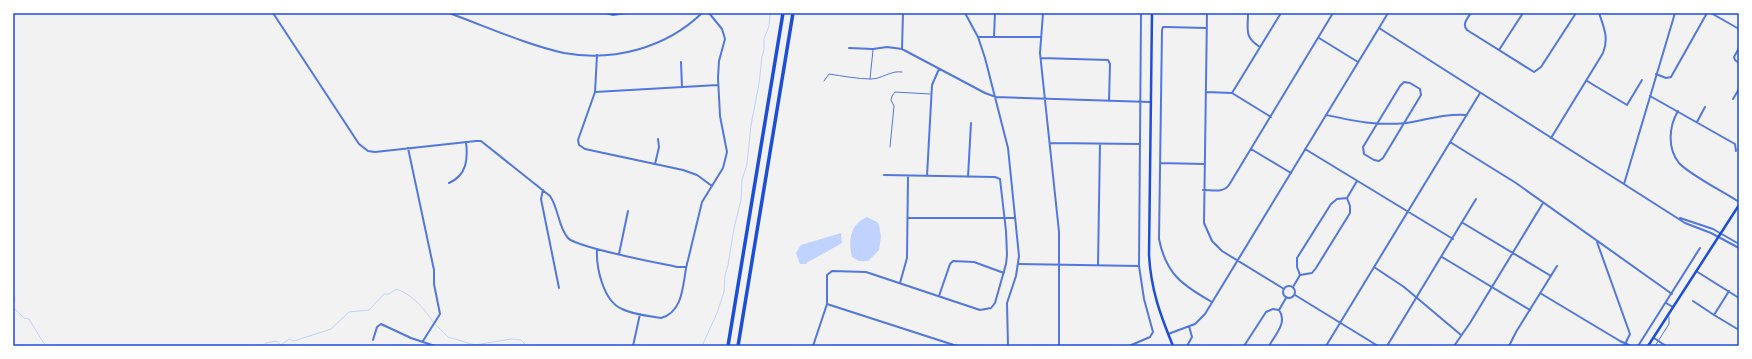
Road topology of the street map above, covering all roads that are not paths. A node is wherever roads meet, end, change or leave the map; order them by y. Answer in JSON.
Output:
{"nodes":[{"id":1,"x":273,"y":13,"type":"edge"},
{"id":2,"x":449,"y":13,"type":"edge"},
{"id":3,"x":606,"y":13,"type":"edge"},
{"id":4,"x":626,"y":13,"type":"edge"},
{"id":5,"x":702,"y":13,"type":"edge"},
{"id":6,"x":709,"y":13,"type":"edge"},
{"id":7,"x":784,"y":13,"type":"edge"},
{"id":8,"x":793,"y":13,"type":"edge"},
{"id":9,"x":903,"y":13,"type":"edge"},
{"id":10,"x":965,"y":13,"type":"edge"},
{"id":11,"x":995,"y":13,"type":"edge"},
{"id":12,"x":1043,"y":13,"type":"edge"},
{"id":13,"x":1141,"y":13,"type":"edge"},
{"id":14,"x":1152,"y":13,"type":"edge"},
{"id":15,"x":1207,"y":13,"type":"edge"},
{"id":16,"x":1248,"y":13,"type":"edge"},
{"id":17,"x":1281,"y":13,"type":"edge"},
{"id":18,"x":1333,"y":13,"type":"edge"},
{"id":19,"x":1388,"y":13,"type":"edge"},
{"id":20,"x":1471,"y":13,"type":"edge"},
{"id":21,"x":1523,"y":13,"type":"edge"},
{"id":22,"x":1576,"y":13,"type":"edge"},
{"id":23,"x":1599,"y":13,"type":"edge"},
{"id":24,"x":1675,"y":13,"type":"edge"},
{"id":25,"x":1707,"y":13,"type":"edge"},
{"id":26,"x":1711,"y":13,"type":"edge"},
{"id":27,"x":1206,"y":28,"type":"junction"},
{"id":28,"x":1379,"y":28,"type":"junction"},
{"id":29,"x":1739,"y":30,"type":"edge"},
{"id":30,"x":994,"y":36,"type":"junction"},
{"id":31,"x":978,"y":37,"type":"junction"},
{"id":32,"x":1040,"y":37,"type":"junction"},
{"id":33,"x":1319,"y":38,"type":"junction"},
{"id":34,"x":1260,"y":47,"type":"junction"},
{"id":35,"x":849,"y":48,"type":"dead end"},
{"id":36,"x":1739,"y":48,"type":"edge"},
{"id":37,"x":873,"y":49,"type":"junction"},
{"id":38,"x":902,"y":49,"type":"junction"},
{"id":39,"x":1499,"y":50,"type":"junction"},
{"id":40,"x":597,"y":55,"type":"junction"},
{"id":41,"x":1041,"y":58,"type":"junction"},
{"id":42,"x":681,"y":62,"type":"dead end"},
{"id":43,"x":1358,"y":62,"type":"junction"},
{"id":44,"x":1739,"y":63,"type":"edge"},
{"id":45,"x":939,"y":69,"type":"junction"},
{"id":46,"x":902,"y":72,"type":"dead end"},
{"id":47,"x":1656,"y":74,"type":"junction"},
{"id":48,"x":870,"y":79,"type":"junction"},
{"id":49,"x":1642,"y":80,"type":"dead end"},
{"id":50,"x":824,"y":81,"type":"dead end"},
{"id":51,"x":1588,"y":81,"type":"junction"},
{"id":52,"x":718,"y":85,"type":"junction"},
{"id":53,"x":682,"y":87,"type":"junction"},
{"id":54,"x":1739,"y":89,"type":"edge"},
{"id":55,"x":595,"y":92,"type":"junction"},
{"id":56,"x":1206,"y":92,"type":"junction"},
{"id":57,"x":1232,"y":93,"type":"junction"},
{"id":58,"x":1480,"y":93,"type":"junction"},
{"id":59,"x":931,"y":94,"type":"junction"},
{"id":60,"x":1650,"y":96,"type":"junction"},
{"id":61,"x":996,"y":97,"type":"junction"},
{"id":62,"x":1045,"y":99,"type":"junction"},
{"id":63,"x":1733,"y":99,"type":"dead end"},
{"id":64,"x":1109,"y":101,"type":"junction"},
{"id":65,"x":1140,"y":102,"type":"junction"},
{"id":66,"x":1150,"y":102,"type":"junction"},
{"id":67,"x":1705,"y":107,"type":"dead end"},
{"id":68,"x":1678,"y":111,"type":"junction"},
{"id":69,"x":1326,"y":115,"type":"junction"},
{"id":70,"x":1467,"y":115,"type":"junction"},
{"id":71,"x":1271,"y":117,"type":"junction"},
{"id":72,"x":970,"y":122,"type":"dead end"},
{"id":73,"x":1697,"y":122,"type":"junction"},
{"id":74,"x":1405,"y":123,"type":"junction"},
{"id":75,"x":1376,"y":125,"type":"junction"},
{"id":76,"x":1551,"y":138,"type":"junction"},
{"id":77,"x":658,"y":139,"type":"dead end"},
{"id":78,"x":466,"y":142,"type":"junction"},
{"id":79,"x":1450,"y":142,"type":"junction"},
{"id":80,"x":1050,"y":143,"type":"junction"},
{"id":81,"x":1100,"y":144,"type":"junction"},
{"id":82,"x":1139,"y":144,"type":"junction"},
{"id":83,"x":890,"y":147,"type":"dead end"},
{"id":84,"x":408,"y":148,"type":"junction"},
{"id":85,"x":1252,"y":148,"type":"junction"},
{"id":86,"x":1305,"y":150,"type":"junction"},
{"id":87,"x":1736,"y":151,"type":"dead end"},
{"id":88,"x":655,"y":164,"type":"junction"},
{"id":89,"x":1160,"y":164,"type":"junction"},
{"id":90,"x":1204,"y":164,"type":"junction"},
{"id":91,"x":1291,"y":173,"type":"junction"},
{"id":92,"x":884,"y":175,"type":"dead end"},
{"id":93,"x":908,"y":176,"type":"junction"},
{"id":94,"x":927,"y":176,"type":"junction"},
{"id":95,"x":968,"y":177,"type":"junction"},
{"id":96,"x":1357,"y":181,"type":"junction"},
{"id":97,"x":449,"y":183,"type":"dead end"},
{"id":98,"x":1624,"y":184,"type":"junction"},
{"id":99,"x":712,"y":186,"type":"junction"},
{"id":100,"x":543,"y":190,"type":"junction"},
{"id":101,"x":1204,"y":190,"type":"junction"},
{"id":102,"x":1347,"y":198,"type":"junction"},
{"id":103,"x":1476,"y":199,"type":"dead end"},
{"id":104,"x":1739,"y":202,"type":"edge"},
{"id":105,"x":1542,"y":203,"type":"junction"},
{"id":106,"x":1739,"y":205,"type":"edge"},
{"id":107,"x":628,"y":211,"type":"dead end"},
{"id":108,"x":1408,"y":212,"type":"junction"},
{"id":109,"x":908,"y":218,"type":"junction"},
{"id":110,"x":1015,"y":218,"type":"junction"},
{"id":111,"x":1678,"y":218,"type":"junction"},
{"id":112,"x":1005,"y":219,"type":"junction"},
{"id":113,"x":1463,"y":223,"type":"junction"},
{"id":114,"x":1721,"y":233,"type":"junction"},
{"id":115,"x":1718,"y":236,"type":"junction"},
{"id":116,"x":1453,"y":239,"type":"junction"},
{"id":117,"x":1597,"y":241,"type":"junction"},
{"id":118,"x":1739,"y":244,"type":"edge"},
{"id":119,"x":1700,"y":248,"type":"dead end"},
{"id":120,"x":1739,"y":248,"type":"edge"},
{"id":121,"x":597,"y":249,"type":"junction"},
{"id":122,"x":1512,"y":253,"type":"junction"},
{"id":123,"x":619,"y":254,"type":"junction"},
{"id":124,"x":1442,"y":257,"type":"junction"},
{"id":125,"x":1237,"y":261,"type":"junction"},
{"id":126,"x":1019,"y":264,"type":"junction"},
{"id":127,"x":1060,"y":264,"type":"junction"},
{"id":128,"x":1098,"y":265,"type":"junction"},
{"id":129,"x":1139,"y":266,"type":"junction"},
{"id":130,"x":1557,"y":266,"type":"dead end"},
{"id":131,"x":685,"y":267,"type":"junction"},
{"id":132,"x":1374,"y":267,"type":"junction"},
{"id":133,"x":1696,"y":270,"type":"junction"},
{"id":134,"x":1004,"y":273,"type":"junction"},
{"id":135,"x":1300,"y":275,"type":"junction"},
{"id":136,"x":1551,"y":276,"type":"junction"},
{"id":137,"x":900,"y":283,"type":"junction"},
{"id":138,"x":1293,"y":287,"type":"junction"},
{"id":139,"x":1492,"y":287,"type":"junction"},
{"id":140,"x":559,"y":288,"type":"dead end"},
{"id":141,"x":1284,"y":289,"type":"junction"},
{"id":142,"x":1729,"y":291,"type":"junction"},
{"id":143,"x":1540,"y":293,"type":"junction"},
{"id":144,"x":1672,"y":294,"type":"junction"},
{"id":145,"x":1295,"y":295,"type":"junction"},
{"id":146,"x":939,"y":296,"type":"junction"},
{"id":147,"x":1286,"y":298,"type":"junction"},
{"id":148,"x":1417,"y":298,"type":"junction"},
{"id":149,"x":1739,"y":298,"type":"edge"},
{"id":150,"x":1693,"y":301,"type":"dead end"},
{"id":151,"x":1212,"y":302,"type":"junction"},
{"id":152,"x":1666,"y":303,"type":"junction"},
{"id":153,"x":827,"y":304,"type":"junction"},
{"id":154,"x":1673,"y":307,"type":"junction"},
{"id":155,"x":1279,"y":310,"type":"junction"},
{"id":156,"x":1530,"y":310,"type":"junction"},
{"id":157,"x":640,"y":314,"type":"junction"},
{"id":158,"x":1668,"y":315,"type":"junction"},
{"id":159,"x":1714,"y":315,"type":"junction"},
{"id":160,"x":1340,"y":323,"type":"junction"},
{"id":161,"x":1188,"y":326,"type":"junction"},
{"id":162,"x":1739,"y":330,"type":"edge"},
{"id":163,"x":1168,"y":334,"type":"junction"},
{"id":164,"x":1462,"y":335,"type":"junction"},
{"id":165,"x":1654,"y":338,"type":"junction"},
{"id":166,"x":373,"y":340,"type":"dead end"},
{"id":167,"x":423,"y":341,"type":"junction"},
{"id":168,"x":1658,"y":341,"type":"junction"},
{"id":169,"x":952,"y":345,"type":"edge"},
{"id":170,"x":1625,"y":345,"type":"edge"},
{"id":171,"x":435,"y":346,"type":"edge"},
{"id":172,"x":634,"y":346,"type":"edge"},
{"id":173,"x":728,"y":346,"type":"edge"},
{"id":174,"x":738,"y":346,"type":"edge"},
{"id":175,"x":813,"y":346,"type":"edge"},
{"id":176,"x":957,"y":346,"type":"edge"},
{"id":177,"x":1008,"y":346,"type":"edge"},
{"id":178,"x":1059,"y":346,"type":"edge"},
{"id":179,"x":1129,"y":346,"type":"edge"},
{"id":180,"x":1172,"y":346,"type":"edge"},
{"id":181,"x":1187,"y":346,"type":"edge"},
{"id":182,"x":1244,"y":346,"type":"edge"},
{"id":183,"x":1269,"y":346,"type":"edge"},
{"id":184,"x":1326,"y":346,"type":"edge"},
{"id":185,"x":1378,"y":346,"type":"edge"},
{"id":186,"x":1387,"y":346,"type":"edge"},
{"id":187,"x":1454,"y":346,"type":"edge"},
{"id":188,"x":1509,"y":346,"type":"edge"},
{"id":189,"x":1631,"y":346,"type":"edge"},
{"id":190,"x":1638,"y":346,"type":"edge"},
{"id":191,"x":1648,"y":346,"type":"edge"},
{"id":192,"x":1655,"y":346,"type":"edge"},
{"id":193,"x":1666,"y":346,"type":"edge"}],
"edges":[{"from":1,"to":84,"type":"street"},
{"from":2,"to":40,"type":"street"},
{"from":3,"to":4,"type":"street"},
{"from":5,"to":40,"type":"street"},
{"from":6,"to":52,"type":"street"},
{"from":7,"to":173,"type":"highway"},
{"from":8,"to":174,"type":"highway"},
{"from":9,"to":38,"type":"street"},
{"from":10,"to":31,"type":"street"},
{"from":11,"to":30,"type":"street"},
{"from":12,"to":32,"type":"street"},
{"from":13,"to":65,"type":"street"},
{"from":14,"to":66,"type":"main road"},
{"from":15,"to":27,"type":"street"},
{"from":16,"to":34,"type":"street"},
{"from":17,"to":34,"type":"street"},
{"from":18,"to":33,"type":"street"},
{"from":19,"to":28,"type":"street"},
{"from":20,"to":39,"type":"street"},
{"from":21,"to":39,"type":"street"},
{"from":22,"to":39,"type":"street"},
{"from":23,"to":51,"type":"street"},
{"from":24,"to":47,"type":"street"},
{"from":25,"to":47,"type":"street"},
{"from":26,"to":29,"type":"street"},
{"from":27,"to":56,"type":"street"},
{"from":27,"to":89,"type":"street"},
{"from":28,"to":43,"type":"street"},
{"from":28,"to":58,"type":"street"},
{"from":30,"to":31,"type":"street"},
{"from":30,"to":32,"type":"street"},
{"from":31,"to":61,"type":"street"},
{"from":32,"to":41,"type":"street"},
{"from":33,"to":43,"type":"street"},
{"from":33,"to":71,"type":"street"},
{"from":34,"to":57,"type":"street"},
{"from":35,"to":37,"type":"street"},
{"from":36,"to":44,"type":"street"},
{"from":37,"to":38,"type":"street"},
{"from":37,"to":48,"type":"lane"},
{"from":38,"to":45,"type":"street"},
{"from":40,"to":55,"type":"street"},
{"from":41,"to":62,"type":"street"},
{"from":41,"to":64,"type":"street"},
{"from":42,"to":53,"type":"street"},
{"from":43,"to":69,"type":"street"},
{"from":45,"to":59,"type":"street"},
{"from":45,"to":61,"type":"street"},
{"from":46,"to":48,"type":"lane"},
{"from":47,"to":60,"type":"street"},
{"from":48,"to":50,"type":"lane"},
{"from":49,"to":51,"type":"street"},
{"from":51,"to":76,"type":"street"},
{"from":52,"to":53,"type":"street"},
{"from":52,"to":99,"type":"street"},
{"from":53,"to":55,"type":"street"},
{"from":54,"to":63,"type":"street"},
{"from":55,"to":88,"type":"street"},
{"from":56,"to":57,"type":"street"},
{"from":56,"to":90,"type":"street"},
{"from":57,"to":71,"type":"street"},
{"from":58,"to":70,"type":"street"},
{"from":58,"to":76,"type":"street"},
{"from":59,"to":83,"type":"lane"},
{"from":59,"to":94,"type":"street"},
{"from":60,"to":68,"type":"street"},
{"from":60,"to":98,"type":"street"},
{"from":61,"to":62,"type":"street"},
{"from":61,"to":110,"type":"street"},
{"from":62,"to":64,"type":"street"},
{"from":62,"to":80,"type":"street"},
{"from":64,"to":65,"type":"street"},
{"from":65,"to":66,"type":"street"},
{"from":65,"to":82,"type":"street"},
{"from":66,"to":163,"type":"main road"},
{"from":67,"to":73,"type":"street"},
{"from":68,"to":73,"type":"street"},
{"from":68,"to":104,"type":"street"},
{"from":69,"to":75,"type":"street"},
{"from":69,"to":86,"type":"street"},
{"from":70,"to":74,"type":"street"},
{"from":70,"to":79,"type":"street"},
{"from":71,"to":85,"type":"street"},
{"from":72,"to":95,"type":"street"},
{"from":73,"to":87,"type":"street"},
{"from":74,"to":75,"type":"street"},
{"from":74,"to":75,"type":"street"},
{"from":74,"to":75,"type":"street"},
{"from":76,"to":98,"type":"street"},
{"from":77,"to":88,"type":"street"},
{"from":78,"to":84,"type":"street"},
{"from":78,"to":97,"type":"street"},
{"from":78,"to":100,"type":"street"},
{"from":79,"to":105,"type":"street"},
{"from":79,"to":108,"type":"street"},
{"from":80,"to":81,"type":"street"},
{"from":80,"to":127,"type":"street"},
{"from":81,"to":82,"type":"street"},
{"from":81,"to":128,"type":"street"},
{"from":82,"to":129,"type":"street"},
{"from":84,"to":167,"type":"street"},
{"from":85,"to":91,"type":"street"},
{"from":85,"to":101,"type":"street"},
{"from":86,"to":91,"type":"street"},
{"from":86,"to":96,"type":"street"},
{"from":88,"to":99,"type":"street"},
{"from":89,"to":90,"type":"street"},
{"from":89,"to":151,"type":"street"},
{"from":90,"to":101,"type":"street"},
{"from":91,"to":125,"type":"street"},
{"from":92,"to":93,"type":"street"},
{"from":93,"to":94,"type":"street"},
{"from":93,"to":109,"type":"street"},
{"from":94,"to":95,"type":"street"},
{"from":95,"to":112,"type":"street"},
{"from":96,"to":102,"type":"street"},
{"from":96,"to":108,"type":"street"},
{"from":98,"to":111,"type":"street"},
{"from":99,"to":131,"type":"street"},
{"from":100,"to":121,"type":"street"},
{"from":100,"to":140,"type":"street"},
{"from":101,"to":125,"type":"street"},
{"from":102,"to":135,"type":"street"},
{"from":102,"to":135,"type":"street"},
{"from":103,"to":113,"type":"street"},
{"from":105,"to":117,"type":"street"},
{"from":105,"to":122,"type":"street"},
{"from":106,"to":114,"type":"main road"},
{"from":107,"to":123,"type":"street"},
{"from":108,"to":116,"type":"street"},
{"from":108,"to":132,"type":"street"},
{"from":109,"to":112,"type":"street"},
{"from":109,"to":137,"type":"street"},
{"from":110,"to":112,"type":"street"},
{"from":110,"to":126,"type":"street"},
{"from":111,"to":114,"type":"street"},
{"from":111,"to":115,"type":"street"},
{"from":112,"to":134,"type":"street"},
{"from":113,"to":116,"type":"street"},
{"from":113,"to":122,"type":"street"},
{"from":114,"to":115,"type":"main road"},
{"from":114,"to":118,"type":"street"},
{"from":115,"to":120,"type":"street"},
{"from":115,"to":133,"type":"main road"},
{"from":116,"to":124,"type":"street"},
{"from":117,"to":144,"type":"street"},
{"from":117,"to":170,"type":"street"},
{"from":119,"to":144,"type":"street"},
{"from":121,"to":123,"type":"street"},
{"from":121,"to":157,"type":"street"},
{"from":122,"to":136,"type":"street"},
{"from":122,"to":139,"type":"street"},
{"from":123,"to":131,"type":"street"},
{"from":124,"to":139,"type":"street"},
{"from":124,"to":148,"type":"street"},
{"from":125,"to":141,"type":"street"},
{"from":125,"to":151,"type":"street"},
{"from":126,"to":127,"type":"street"},
{"from":126,"to":177,"type":"street"},
{"from":127,"to":128,"type":"street"},
{"from":127,"to":178,"type":"street"},
{"from":128,"to":129,"type":"street"},
{"from":129,"to":179,"type":"street"},
{"from":130,"to":136,"type":"street"},
{"from":131,"to":157,"type":"street"},
{"from":132,"to":148,"type":"street"},
{"from":132,"to":160,"type":"street"},
{"from":133,"to":142,"type":"street"},
{"from":133,"to":154,"type":"main road"},
{"from":134,"to":146,"type":"street"},
{"from":134,"to":146,"type":"street"},
{"from":135,"to":138,"type":"street"},
{"from":136,"to":143,"type":"street"},
{"from":137,"to":146,"type":"street"},
{"from":137,"to":153,"type":"street"},
{"from":138,"to":141,"type":"street"},
{"from":138,"to":145,"type":"street"},
{"from":139,"to":156,"type":"street"},
{"from":139,"to":164,"type":"street"},
{"from":141,"to":147,"type":"street"},
{"from":142,"to":149,"type":"street"},
{"from":142,"to":159,"type":"street"},
{"from":143,"to":156,"type":"street"},
{"from":143,"to":170,"type":"street"},
{"from":144,"to":152,"type":"street"},
{"from":145,"to":147,"type":"street"},
{"from":145,"to":160,"type":"street"},
{"from":147,"to":155,"type":"street"},
{"from":148,"to":164,"type":"street"},
{"from":148,"to":186,"type":"street"},
{"from":150,"to":159,"type":"street"},
{"from":151,"to":161,"type":"street"},
{"from":152,"to":154,"type":"street"},
{"from":152,"to":190,"type":"street"},
{"from":153,"to":169,"type":"street"},
{"from":153,"to":175,"type":"street"},
{"from":154,"to":158,"type":"main road"},
{"from":155,"to":182,"type":"street"},
{"from":155,"to":183,"type":"street"},
{"from":156,"to":188,"type":"street"},
{"from":157,"to":172,"type":"street"},
{"from":158,"to":165,"type":"main road"},
{"from":158,"to":168,"type":"lane"},
{"from":159,"to":162,"type":"street"},
{"from":160,"to":184,"type":"street"},
{"from":160,"to":185,"type":"street"},
{"from":161,"to":163,"type":"street"},
{"from":161,"to":181,"type":"street"},
{"from":163,"to":180,"type":"main road"},
{"from":164,"to":187,"type":"street"},
{"from":165,"to":168,"type":"street"},
{"from":165,"to":191,"type":"main road"},
{"from":166,"to":167,"type":"street"},
{"from":167,"to":171,"type":"street"},
{"from":168,"to":192,"type":"lane"},
{"from":168,"to":193,"type":"street"},
{"from":169,"to":176,"type":"street"},
{"from":170,"to":189,"type":"street"}]}
